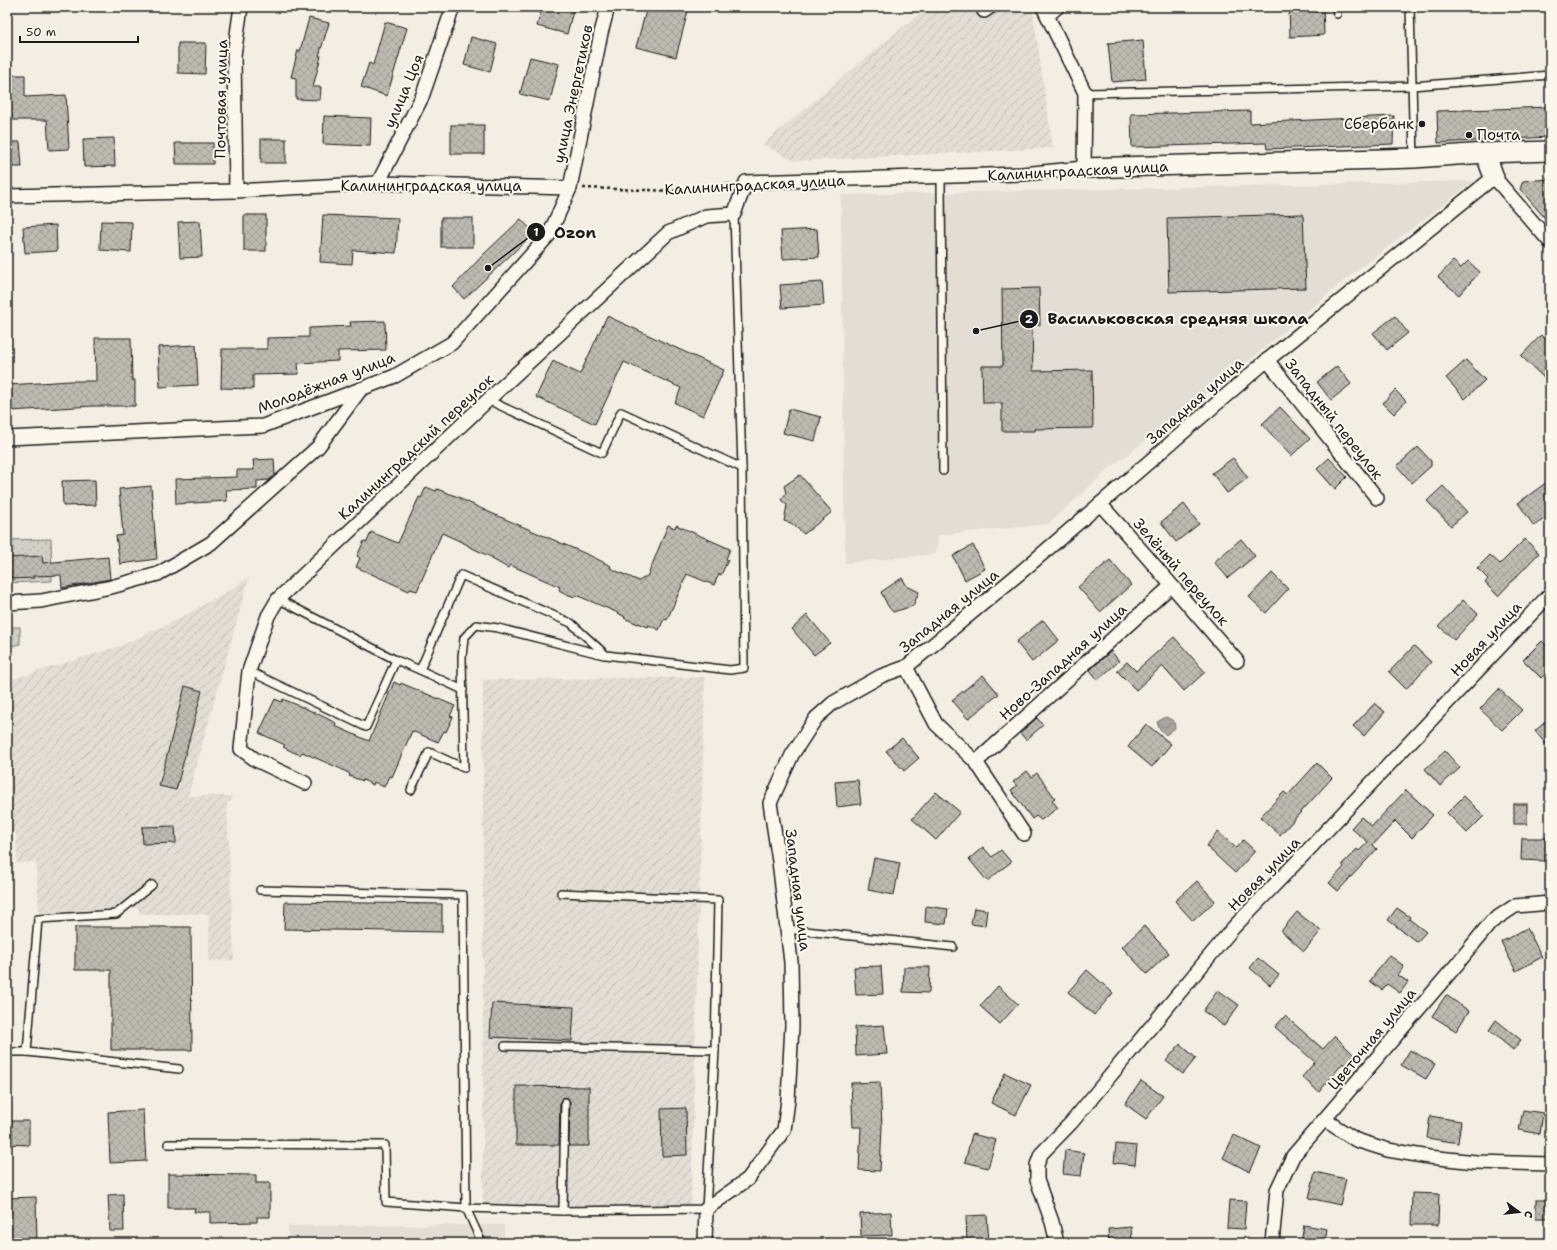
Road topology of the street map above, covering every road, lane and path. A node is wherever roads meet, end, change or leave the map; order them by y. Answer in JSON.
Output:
{"nodes":[{"id":1,"x":241,"y":7,"type":"edge"},
{"id":2,"x":453,"y":7,"type":"edge"},
{"id":3,"x":608,"y":7,"type":"edge"},
{"id":4,"x":1062,"y":7,"type":"edge"},
{"id":5,"x":1410,"y":7,"type":"edge"},
{"id":6,"x":1046,"y":12,"type":"edge"},
{"id":7,"x":1550,"y":75,"type":"edge"},
{"id":8,"x":1412,"y":86,"type":"junction"},
{"id":9,"x":1085,"y":93,"type":"junction"},
{"id":10,"x":1550,"y":151,"type":"edge"},
{"id":11,"x":1485,"y":153,"type":"junction"},
{"id":12,"x":1414,"y":158,"type":"junction"},
{"id":13,"x":1084,"y":168,"type":"junction"},
{"id":14,"x":941,"y":177,"type":"junction"},
{"id":15,"x":1494,"y":177,"type":"junction"},
{"id":16,"x":746,"y":182,"type":"junction"},
{"id":17,"x":378,"y":183,"type":"junction"},
{"id":18,"x":570,"y":188,"type":"junction"},
{"id":19,"x":236,"y":191,"type":"junction"},
{"id":20,"x":7,"y":196,"type":"edge"},
{"id":21,"x":734,"y":214,"type":"junction"},
{"id":22,"x":1550,"y":242,"type":"edge"},
{"id":23,"x":1267,"y":360,"type":"junction"},
{"id":24,"x":361,"y":389,"type":"junction"},
{"id":25,"x":488,"y":400,"type":"junction"},
{"id":26,"x":7,"y":438,"type":"edge"},
{"id":27,"x":742,"y":468,"type":"junction"},
{"id":28,"x":943,"y":471,"type":"dead end"},
{"id":29,"x":1377,"y":498,"type":"dead end"},
{"id":30,"x":1100,"y":504,"type":"junction"},
{"id":31,"x":1171,"y":586,"type":"junction"},
{"id":32,"x":1550,"y":594,"type":"edge"},
{"id":33,"x":278,"y":599,"type":"junction"},
{"id":34,"x":7,"y":603,"type":"edge"},
{"id":35,"x":606,"y":655,"type":"junction"},
{"id":36,"x":396,"y":660,"type":"junction"},
{"id":37,"x":1237,"y":661,"type":"dead end"},
{"id":38,"x":906,"y":667,"type":"junction"},
{"id":39,"x":420,"y":670,"type":"junction"},
{"id":40,"x":249,"y":671,"type":"junction"},
{"id":41,"x":463,"y":690,"type":"junction"},
{"id":42,"x":976,"y":762,"type":"junction"},
{"id":43,"x":305,"y":782,"type":"dead end"},
{"id":44,"x":411,"y":790,"type":"dead end"},
{"id":45,"x":1024,"y":834,"type":"dead end"},
{"id":46,"x":152,"y":885,"type":"dead end"},
{"id":47,"x":260,"y":890,"type":"dead end"},
{"id":48,"x":561,"y":893,"type":"dead end"},
{"id":49,"x":1550,"y":904,"type":"edge"},
{"id":50,"x":787,"y":929,"type":"junction"},
{"id":51,"x":953,"y":947,"type":"dead end"},
{"id":52,"x":505,"y":1046,"type":"dead end"},
{"id":53,"x":715,"y":1050,"type":"junction"},
{"id":54,"x":7,"y":1052,"type":"edge"},
{"id":55,"x":27,"y":1052,"type":"junction"},
{"id":56,"x":179,"y":1069,"type":"dead end"},
{"id":57,"x":565,"y":1102,"type":"dead end"},
{"id":58,"x":1325,"y":1120,"type":"junction"},
{"id":59,"x":168,"y":1144,"type":"dead end"},
{"id":60,"x":1550,"y":1164,"type":"edge"},
{"id":61,"x":466,"y":1208,"type":"junction"},
{"id":62,"x":706,"y":1210,"type":"junction"},
{"id":63,"x":563,"y":1211,"type":"junction"},
{"id":64,"x":482,"y":1243,"type":"edge"},
{"id":65,"x":705,"y":1243,"type":"edge"},
{"id":66,"x":1056,"y":1243,"type":"edge"},
{"id":67,"x":1272,"y":1243,"type":"edge"}],
"edges":[{"from":1,"to":19,"type":"street","name":"Почтовая улица"},
{"from":2,"to":17,"type":"street","name":"улица Цоя"},
{"from":3,"to":18,"type":"street","name":"улица Энергетиков"},
{"from":4,"to":6,"type":"lane"},
{"from":5,"to":8,"type":"lane"},
{"from":6,"to":9,"type":"street"},
{"from":7,"to":8,"type":"lane"},
{"from":8,"to":9,"type":"lane"},
{"from":8,"to":12,"type":"lane"},
{"from":9,"to":13,"type":"street"},
{"from":10,"to":11,"type":"street","name":"Калининградская улица"},
{"from":11,"to":12,"type":"street","name":"Калининградская улица"},
{"from":11,"to":15,"type":"street"},
{"from":12,"to":13,"type":"street","name":"Калининградская улица"},
{"from":13,"to":14,"type":"street","name":"Калининградская улица"},
{"from":14,"to":16,"type":"street","name":"Калининградская улица"},
{"from":14,"to":28,"type":"lane"},
{"from":15,"to":22,"type":"street"},
{"from":15,"to":23,"type":"street","name":"Западная улица"},
{"from":16,"to":18,"type":"path","name":"Калининградская улица"},
{"from":16,"to":21,"type":"street"},
{"from":17,"to":18,"type":"street","name":"Калининградская улица"},
{"from":17,"to":19,"type":"street","name":"Калининградская улица"},
{"from":18,"to":24,"type":"street","name":"Молодёжная улица"},
{"from":19,"to":20,"type":"street","name":"Калининградская улица"},
{"from":21,"to":25,"type":"street","name":"Калининградский переулок"},
{"from":21,"to":27,"type":"lane"},
{"from":23,"to":29,"type":"street","name":"Западный переулок"},
{"from":23,"to":30,"type":"street","name":"Западная улица"},
{"from":24,"to":26,"type":"street","name":"Молодёжная улица"},
{"from":24,"to":34,"type":"street"},
{"from":25,"to":27,"type":"lane"},
{"from":25,"to":33,"type":"street","name":"Калининградский переулок"},
{"from":27,"to":35,"type":"lane"},
{"from":30,"to":31,"type":"street","name":"Зелёный переулок"},
{"from":30,"to":38,"type":"street","name":"Западная улица"},
{"from":31,"to":37,"type":"street","name":"Зелёный переулок"},
{"from":31,"to":42,"type":"street","name":"Ново-Западная улица"},
{"from":32,"to":66,"type":"street","name":"Новая улица"},
{"from":33,"to":36,"type":"lane"},
{"from":33,"to":40,"type":"street","name":"Калининградский переулок"},
{"from":35,"to":39,"type":"lane"},
{"from":35,"to":41,"type":"lane"},
{"from":36,"to":39,"type":"lane"},
{"from":36,"to":40,"type":"lane"},
{"from":38,"to":42,"type":"street"},
{"from":38,"to":50,"type":"street","name":"Западная улица"},
{"from":39,"to":41,"type":"lane"},
{"from":40,"to":43,"type":"street","name":"Калининградский переулок"},
{"from":41,"to":44,"type":"lane"},
{"from":42,"to":45,"type":"street"},
{"from":46,"to":55,"type":"lane"},
{"from":47,"to":61,"type":"lane"},
{"from":48,"to":53,"type":"lane"},
{"from":49,"to":58,"type":"street","name":"Цветочная улица"},
{"from":50,"to":51,"type":"lane"},
{"from":50,"to":62,"type":"street","name":"Западная улица"},
{"from":52,"to":53,"type":"lane"},
{"from":53,"to":62,"type":"lane"},
{"from":54,"to":55,"type":"lane"},
{"from":55,"to":56,"type":"lane"},
{"from":57,"to":63,"type":"lane"},
{"from":58,"to":60,"type":"street"},
{"from":58,"to":67,"type":"street","name":"Цветочная улица"},
{"from":59,"to":61,"type":"lane"},
{"from":61,"to":63,"type":"lane"},
{"from":61,"to":64,"type":"lane"},
{"from":62,"to":63,"type":"lane"},
{"from":62,"to":65,"type":"street"}]}
